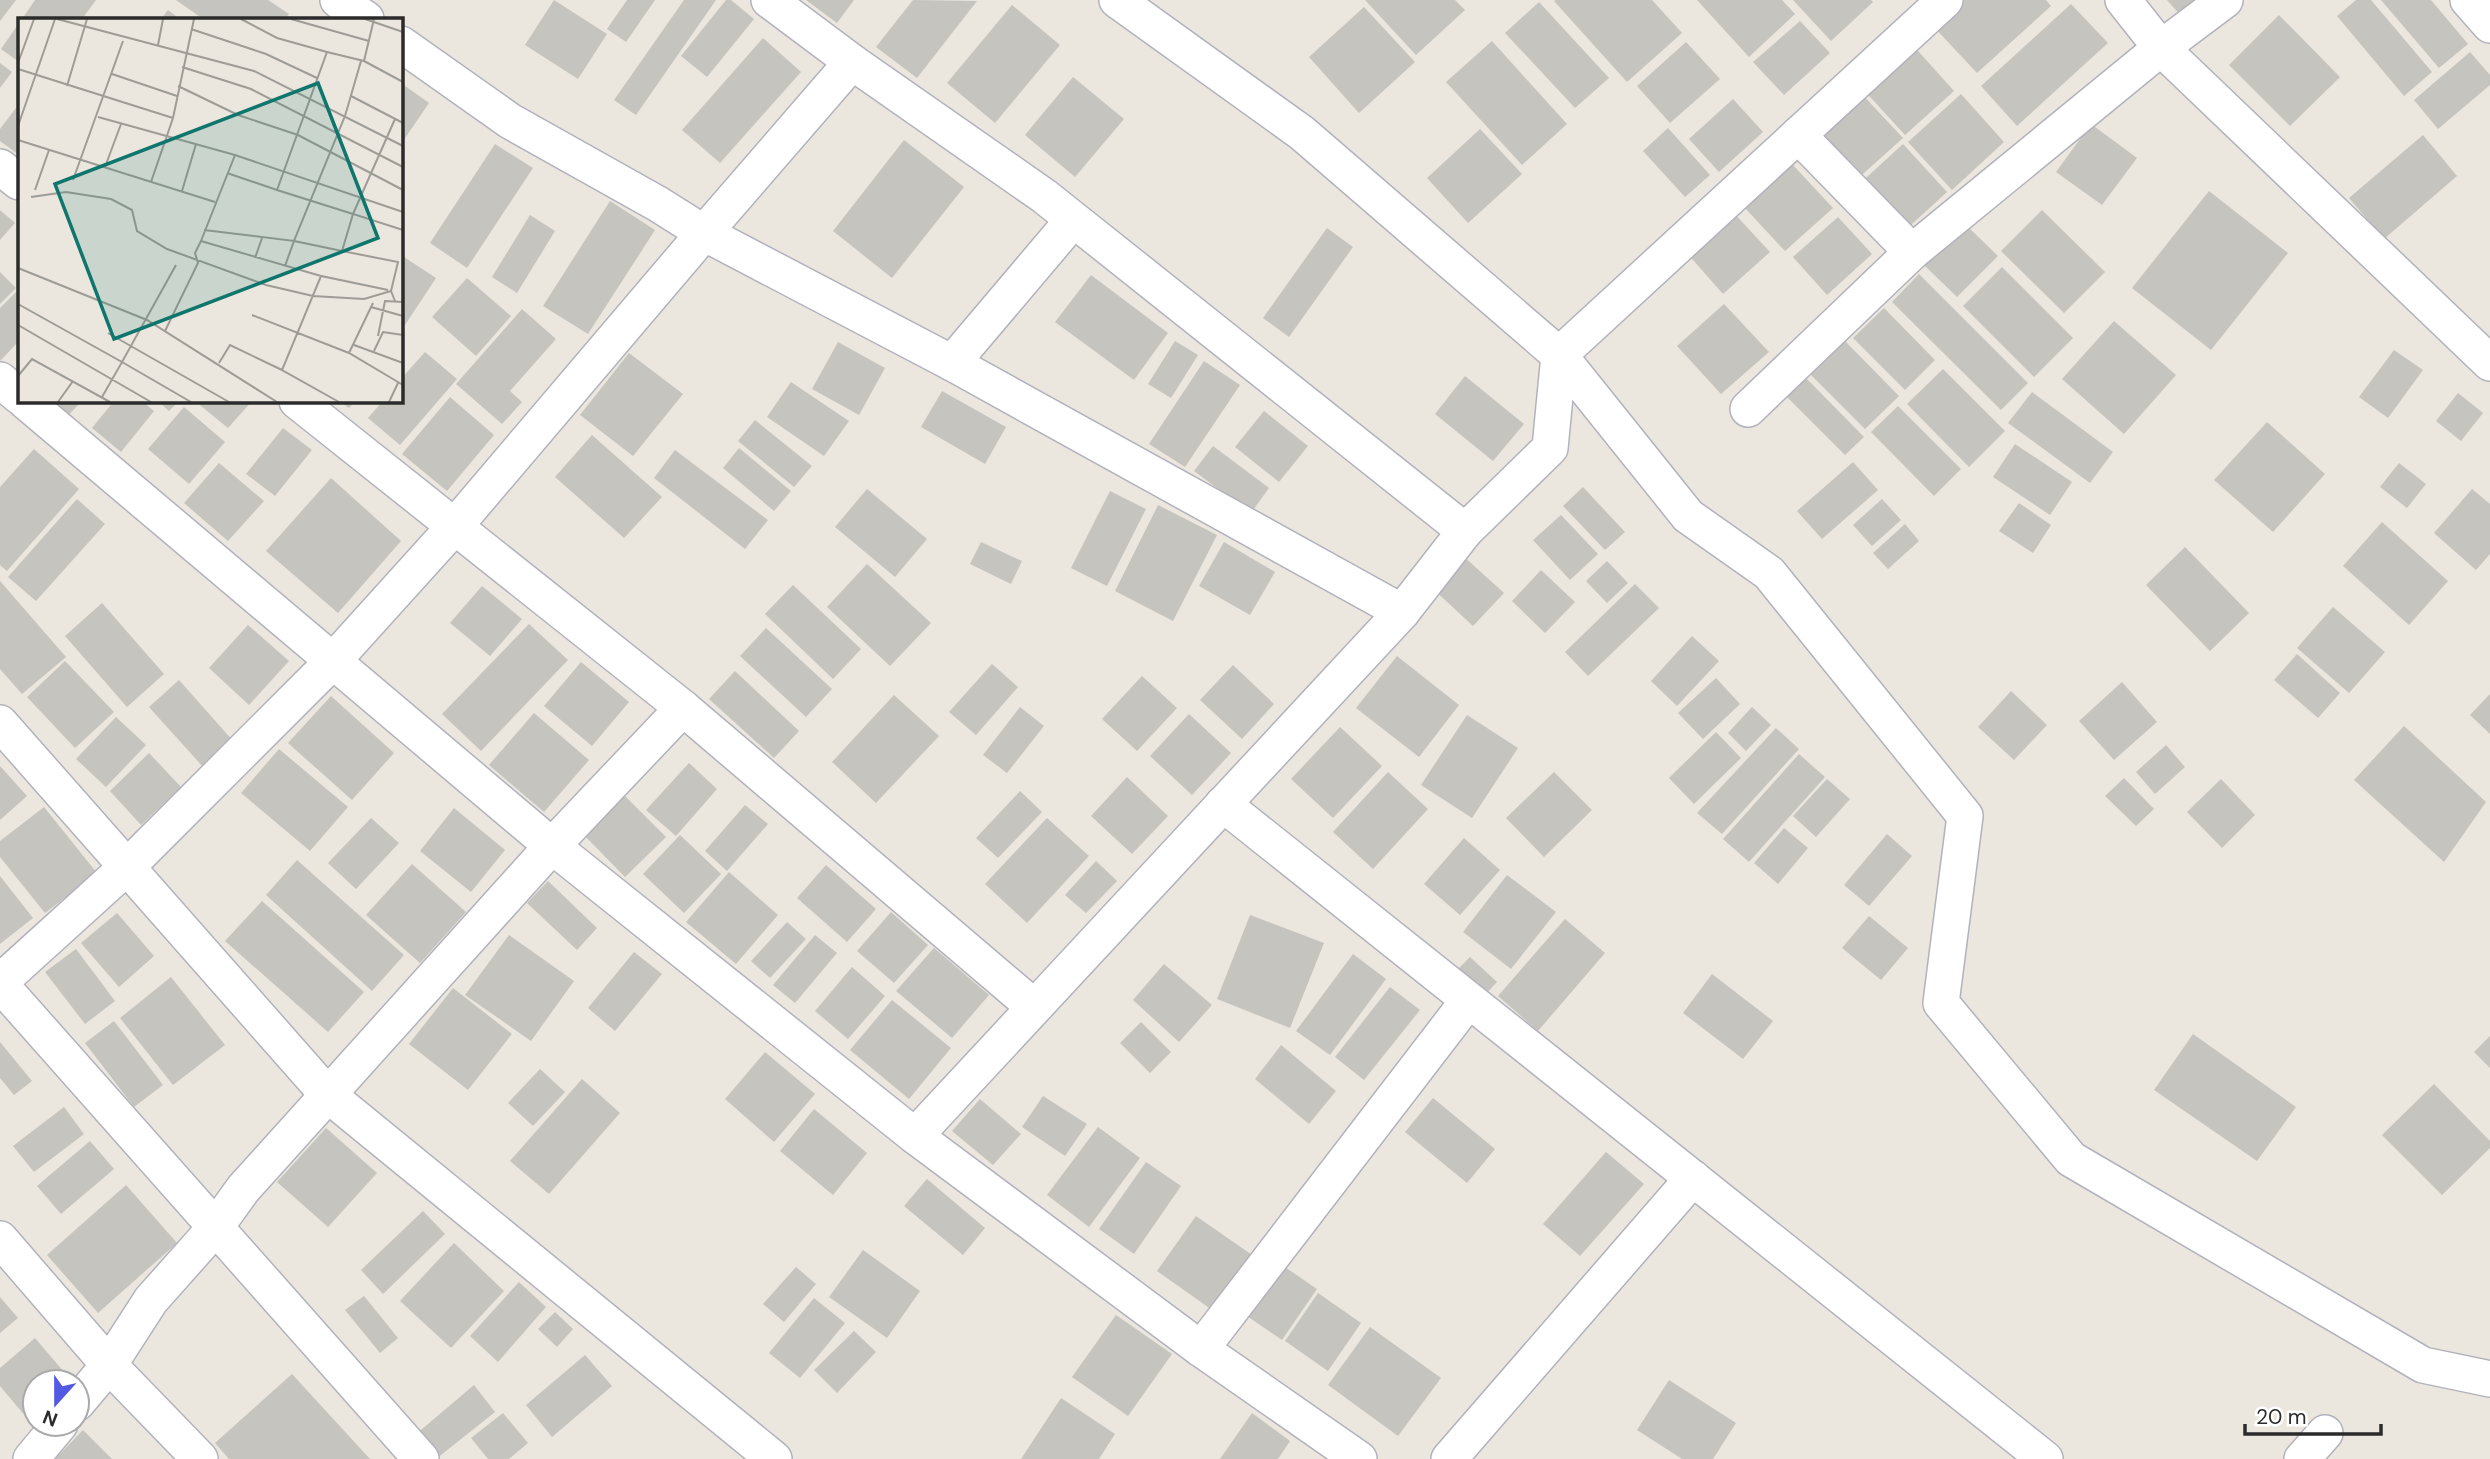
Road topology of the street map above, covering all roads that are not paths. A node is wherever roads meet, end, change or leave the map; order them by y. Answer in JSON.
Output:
{"nodes":[{"id":1,"x":332,"y":0,"type":"edge"},
{"id":2,"x":338,"y":0,"type":"edge"},
{"id":3,"x":769,"y":0,"type":"edge"},
{"id":4,"x":1117,"y":0,"type":"edge"},
{"id":5,"x":1945,"y":0,"type":"edge"},
{"id":6,"x":2123,"y":0,"type":"edge"},
{"id":7,"x":2225,"y":0,"type":"edge"},
{"id":8,"x":2468,"y":0,"type":"edge"},
{"id":9,"x":319,"y":18,"type":"edge"},
{"id":10,"x":365,"y":18,"type":"edge"},
{"id":11,"x":2490,"y":25,"type":"edge"},
{"id":12,"x":402,"y":45,"type":"edge"},
{"id":13,"x":2161,"y":48,"type":"junction"},
{"id":14,"x":852,"y":62,"type":"junction"},
{"id":15,"x":1798,"y":135,"type":"junction"},
{"id":16,"x":0,"y":167,"type":"edge"},
{"id":17,"x":18,"y":181,"type":"edge"},
{"id":18,"x":1073,"y":220,"type":"junction"},
{"id":19,"x":704,"y":233,"type":"junction"},
{"id":20,"x":1912,"y":252,"type":"junction"},
{"id":21,"x":1559,"y":355,"type":"junction"},
{"id":22,"x":952,"y":363,"type":"junction"},
{"id":23,"x":2490,"y":363,"type":"edge"},
{"id":24,"x":24,"y":402,"type":"edge"},
{"id":25,"x":298,"y":402,"type":"edge"},
{"id":26,"x":1748,"y":409,"type":"dead end"},
{"id":27,"x":455,"y":526,"type":"junction"},
{"id":28,"x":1465,"y":531,"type":"junction"},
{"id":29,"x":1402,"y":612,"type":"junction"},
{"id":30,"x":333,"y":661,"type":"junction"},
{"id":31,"x":683,"y":708,"type":"junction"},
{"id":32,"x":0,"y":723,"type":"edge"},
{"id":33,"x":1223,"y":804,"type":"junction"},
{"id":34,"x":552,"y":846,"type":"junction"},
{"id":35,"x":128,"y":866,"type":"junction"},
{"id":36,"x":0,"y":984,"type":"edge"},
{"id":37,"x":1468,"y":1001,"type":"junction"},
{"id":38,"x":1034,"y":1007,"type":"junction"},
{"id":39,"x":327,"y":1094,"type":"junction"},
{"id":40,"x":915,"y":1136,"type":"junction"},
{"id":41,"x":1693,"y":1178,"type":"junction"},
{"id":42,"x":215,"y":1228,"type":"junction"},
{"id":43,"x":0,"y":1239,"type":"edge"},
{"id":44,"x":1201,"y":1349,"type":"junction"},
{"id":45,"x":109,"y":1364,"type":"junction"},
{"id":46,"x":2490,"y":1379,"type":"edge"},
{"id":47,"x":91,"y":1386,"type":"edge"},
{"id":48,"x":2325,"y":1433,"type":"dead end"},
{"id":49,"x":49,"y":1438,"type":"edge"},
{"id":50,"x":2022,"y":1452,"type":"edge"},
{"id":51,"x":32,"y":1459,"type":"edge"},
{"id":52,"x":200,"y":1459,"type":"edge"},
{"id":53,"x":421,"y":1459,"type":"edge"},
{"id":54,"x":774,"y":1459,"type":"edge"},
{"id":55,"x":1359,"y":1459,"type":"edge"},
{"id":56,"x":1449,"y":1459,"type":"edge"},
{"id":57,"x":2302,"y":1459,"type":"edge"}],
"edges":[{"from":1,"to":9,"type":"street"},
{"from":2,"to":10,"type":"street"},
{"from":3,"to":14,"type":"street"},
{"from":4,"to":21,"type":"street"},
{"from":5,"to":15,"type":"street"},
{"from":6,"to":13,"type":"street"},
{"from":7,"to":13,"type":"street"},
{"from":8,"to":11,"type":"street"},
{"from":12,"to":19,"type":"street"},
{"from":13,"to":20,"type":"street"},
{"from":13,"to":23,"type":"street"},
{"from":14,"to":18,"type":"street"},
{"from":14,"to":19,"type":"street"},
{"from":15,"to":20,"type":"street"},
{"from":15,"to":21,"type":"street"},
{"from":16,"to":17,"type":"street"},
{"from":18,"to":22,"type":"street"},
{"from":18,"to":28,"type":"street"},
{"from":19,"to":22,"type":"street"},
{"from":19,"to":27,"type":"street"},
{"from":20,"to":26,"type":"street"},
{"from":21,"to":28,"type":"street"},
{"from":21,"to":46,"type":"street"},
{"from":22,"to":29,"type":"street"},
{"from":24,"to":30,"type":"street"},
{"from":25,"to":27,"type":"street"},
{"from":27,"to":30,"type":"street"},
{"from":27,"to":31,"type":"street"},
{"from":28,"to":29,"type":"street"},
{"from":29,"to":33,"type":"street"},
{"from":30,"to":34,"type":"street"},
{"from":30,"to":35,"type":"street"},
{"from":31,"to":34,"type":"street"},
{"from":31,"to":38,"type":"street"},
{"from":32,"to":35,"type":"street"},
{"from":33,"to":37,"type":"street"},
{"from":33,"to":38,"type":"street"},
{"from":34,"to":39,"type":"street"},
{"from":34,"to":40,"type":"street"},
{"from":35,"to":36,"type":"street"},
{"from":35,"to":39,"type":"street"},
{"from":36,"to":42,"type":"street"},
{"from":37,"to":41,"type":"street"},
{"from":37,"to":44,"type":"street"},
{"from":38,"to":40,"type":"street"},
{"from":39,"to":42,"type":"street"},
{"from":39,"to":54,"type":"street"},
{"from":40,"to":44,"type":"street"},
{"from":41,"to":50,"type":"street"},
{"from":41,"to":56,"type":"street"},
{"from":42,"to":45,"type":"street"},
{"from":42,"to":53,"type":"street"},
{"from":43,"to":45,"type":"street"},
{"from":44,"to":55,"type":"street"},
{"from":45,"to":47,"type":"street"},
{"from":45,"to":52,"type":"street"},
{"from":48,"to":57,"type":"street"},
{"from":49,"to":51,"type":"street"}]}
